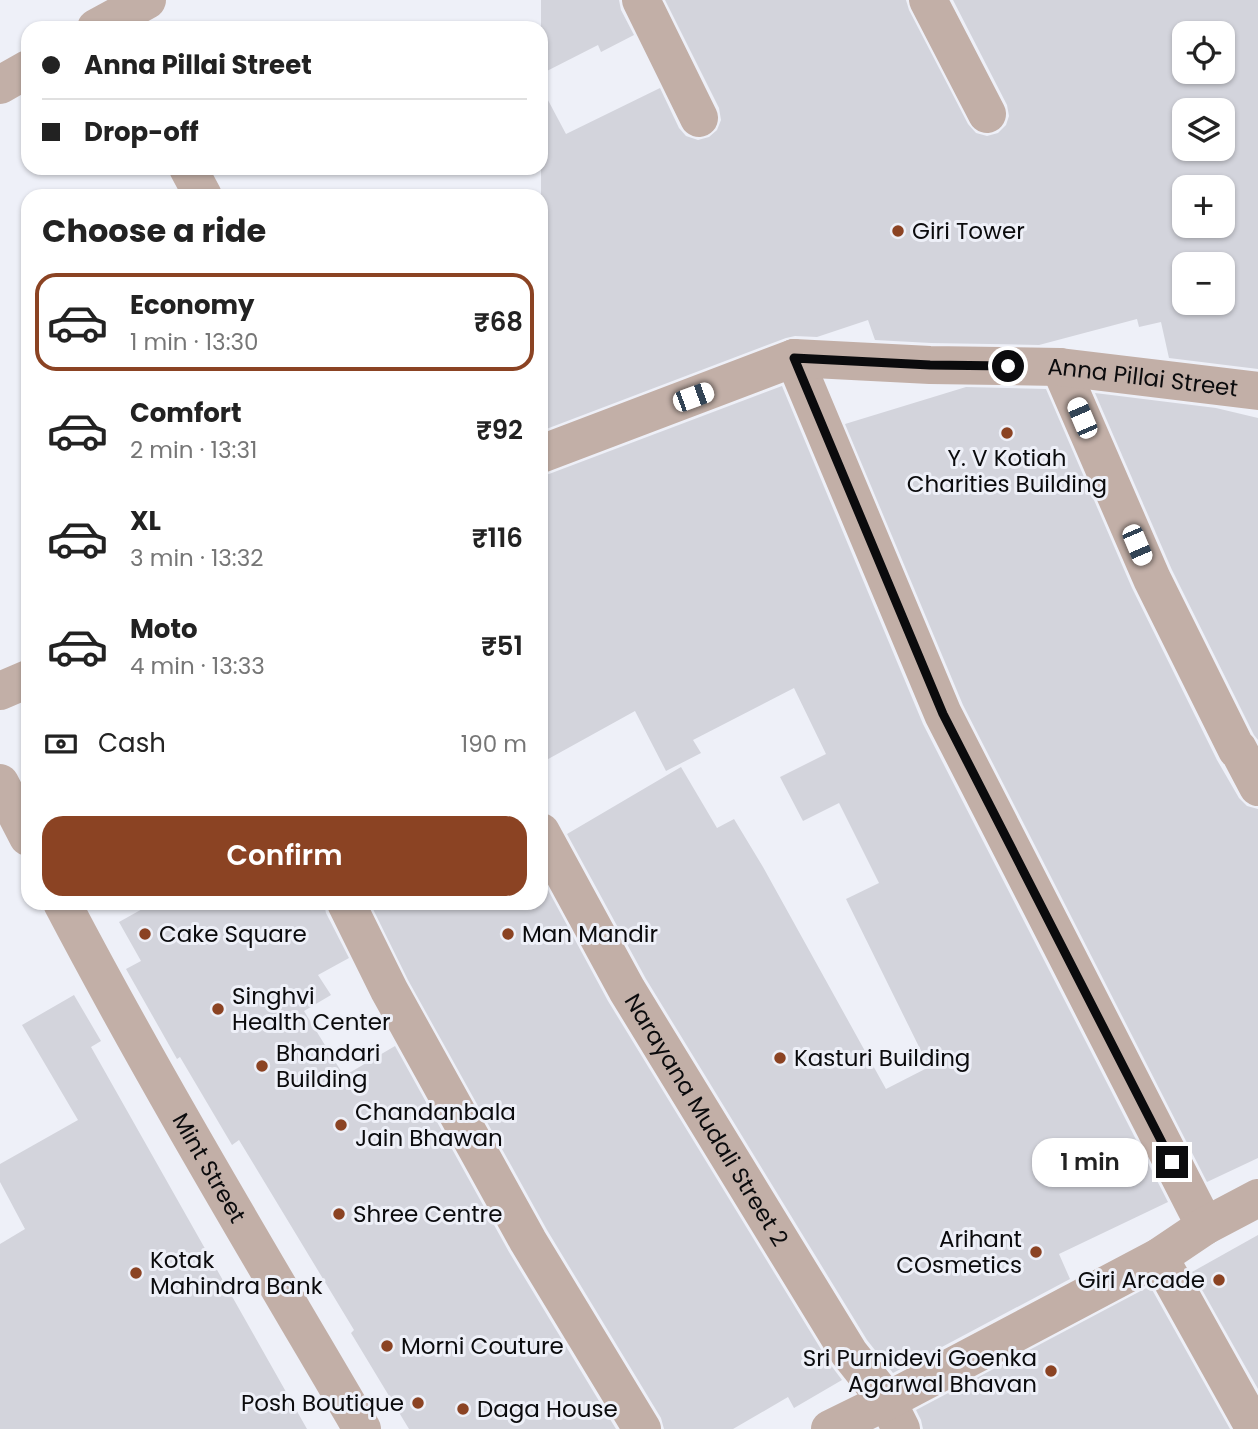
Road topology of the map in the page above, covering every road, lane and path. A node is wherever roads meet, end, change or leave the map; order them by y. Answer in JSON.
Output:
{"nodes":[{"id":1,"x":147,"y":0,"type":"edge"},
{"id":2,"x":641,"y":0,"type":"edge"},
{"id":3,"x":928,"y":0,"type":"edge"},
{"id":4,"x":107,"y":19,"type":"edge"},
{"id":5,"x":21,"y":73,"type":"edge"},
{"id":6,"x":0,"y":85,"type":"edge"},
{"id":7,"x":987,"y":114,"type":"dead end"},
{"id":8,"x":699,"y":118,"type":"dead end"},
{"id":9,"x":794,"y":358,"type":"junction"},
{"id":10,"x":1060,"y":367,"type":"junction"},
{"id":11,"x":1258,"y":391,"type":"edge"},
{"id":12,"x":548,"y":451,"type":"edge"},
{"id":13,"x":21,"y":682,"type":"edge"},
{"id":14,"x":0,"y":691,"type":"edge"},
{"id":15,"x":0,"y":783,"type":"edge"},
{"id":16,"x":1258,"y":787,"type":"edge"},
{"id":17,"x":21,"y":824,"type":"edge"},
{"id":18,"x":548,"y":845,"type":"edge"},
{"id":19,"x":66,"y":910,"type":"edge"},
{"id":20,"x":349,"y":910,"type":"edge"},
{"id":21,"x":1258,"y":1198,"type":"edge"},
{"id":22,"x":1205,"y":1226,"type":"junction"},
{"id":23,"x":1159,"y":1257,"type":"junction"},
{"id":24,"x":894,"y":1415,"type":"edge"},
{"id":25,"x":362,"y":1429,"type":"edge"},
{"id":26,"x":642,"y":1429,"type":"edge"},
{"id":27,"x":830,"y":1429,"type":"edge"},
{"id":28,"x":1255,"y":1429,"type":"edge"}],
"edges":[{"from":1,"to":4,"type":"street"},
{"from":2,"to":8,"type":"street"},
{"from":3,"to":7,"type":"street"},
{"from":5,"to":6,"type":"street"},
{"from":9,"to":10,"type":"street","name":"Anna Pillai Street"},
{"from":9,"to":12,"type":"street","name":"Anna Pillai Street"},
{"from":9,"to":22,"type":"street"},
{"from":10,"to":11,"type":"street","name":"Anna Pillai Street"},
{"from":10,"to":16,"type":"street"},
{"from":13,"to":14,"type":"street"},
{"from":15,"to":17,"type":"street"},
{"from":18,"to":24,"type":"street","name":"Narayana Mudali Street 2"},
{"from":19,"to":25,"type":"street","name":"Mint Street"},
{"from":20,"to":26,"type":"street"},
{"from":21,"to":22,"type":"street"},
{"from":22,"to":23,"type":"street"},
{"from":23,"to":24,"type":"street"},
{"from":23,"to":28,"type":"street"},
{"from":24,"to":27,"type":"street"}]}
